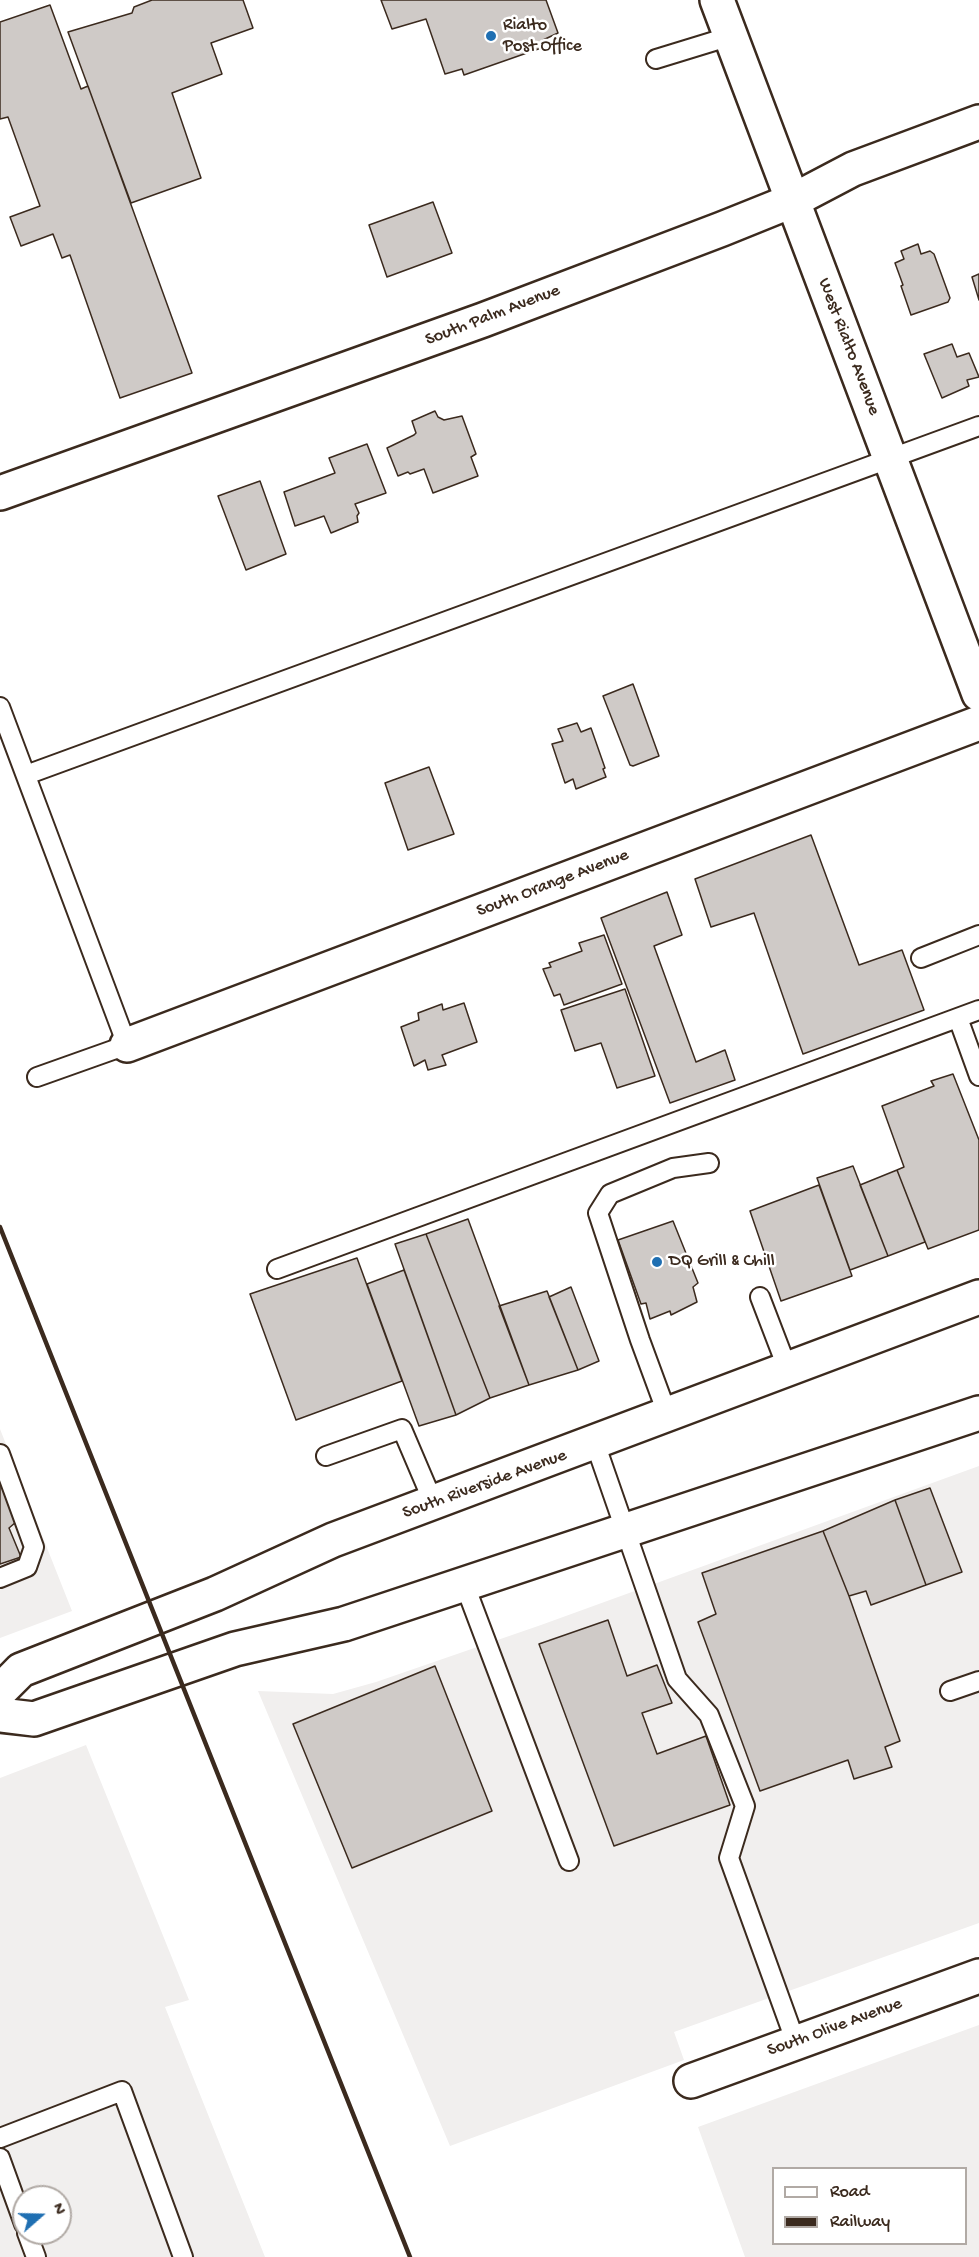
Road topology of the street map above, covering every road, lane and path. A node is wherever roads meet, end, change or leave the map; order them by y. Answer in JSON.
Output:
{"nodes":[{"id":1,"x":717,"y":0,"type":"edge"},
{"id":2,"x":731,"y":36,"type":"junction"},
{"id":3,"x":656,"y":59,"type":"dead end"},
{"id":4,"x":979,"y":122,"type":"edge"},
{"id":5,"x":794,"y":200,"type":"junction"},
{"id":6,"x":979,"y":426,"type":"edge"},
{"id":7,"x":890,"y":459,"type":"junction"},
{"id":8,"x":0,"y":493,"type":"edge"},
{"id":9,"x":979,"y":694,"type":"edge"},
{"id":10,"x":0,"y":707,"type":"edge"},
{"id":11,"x":979,"y":723,"type":"edge"},
{"id":12,"x":26,"y":775,"type":"junction"},
{"id":13,"x":979,"y":935,"type":"edge"},
{"id":14,"x":921,"y":958,"type":"dead end"},
{"id":15,"x":979,"y":1010,"type":"edge"},
{"id":16,"x":957,"y":1018,"type":"junction"},
{"id":17,"x":127,"y":1045,"type":"junction"},
{"id":18,"x":979,"y":1076,"type":"edge"},
{"id":19,"x":37,"y":1077,"type":"dead end"},
{"id":20,"x":709,"y":1163,"type":"dead end"},
{"id":21,"x":277,"y":1269,"type":"dead end"},
{"id":22,"x":760,"y":1297,"type":"dead end"},
{"id":23,"x":979,"y":1297,"type":"edge"},
{"id":24,"x":788,"y":1370,"type":"junction"},
{"id":25,"x":979,"y":1413,"type":"edge"},
{"id":26,"x":668,"y":1416,"type":"junction"},
{"id":27,"x":595,"y":1443,"type":"junction"},
{"id":28,"x":0,"y":1454,"type":"edge"},
{"id":29,"x":326,"y":1456,"type":"dead end"},
{"id":30,"x":434,"y":1504,"type":"junction"},
{"id":31,"x":625,"y":1530,"type":"junction"},
{"id":32,"x":0,"y":1578,"type":"edge"},
{"id":33,"x":464,"y":1583,"type":"junction"},
{"id":34,"x":979,"y":1681,"type":"edge"},
{"id":35,"x":0,"y":1691,"type":"edge"},
{"id":36,"x":950,"y":1691,"type":"dead end"},
{"id":37,"x":0,"y":1715,"type":"edge"},
{"id":38,"x":569,"y":1861,"type":"dead end"},
{"id":39,"x":979,"y":1976,"type":"edge"},
{"id":40,"x":796,"y":2043,"type":"junction"},
{"id":41,"x":691,"y":2081,"type":"dead end"},
{"id":42,"x":0,"y":2138,"type":"edge"},
{"id":43,"x":0,"y":2158,"type":"edge"},
{"id":44,"x":12,"y":2191,"type":"edge"},
{"id":45,"x":183,"y":2257,"type":"edge"}],
"edges":[{"from":1,"to":2,"type":"street","name":"West Rialto Avenue"},
{"from":2,"to":3,"type":"lane"},
{"from":2,"to":5,"type":"street","name":"West Rialto Avenue"},
{"from":4,"to":5,"type":"street","name":"South Palm Avenue"},
{"from":5,"to":7,"type":"street","name":"West Rialto Avenue"},
{"from":5,"to":8,"type":"street","name":"South Palm Avenue"},
{"from":6,"to":7,"type":"lane"},
{"from":7,"to":9,"type":"street","name":"West Rialto Avenue"},
{"from":7,"to":12,"type":"lane"},
{"from":10,"to":12,"type":"lane"},
{"from":11,"to":17,"type":"street","name":"South Orange Avenue"},
{"from":12,"to":17,"type":"lane"},
{"from":13,"to":14,"type":"lane"},
{"from":15,"to":16,"type":"lane"},
{"from":16,"to":18,"type":"lane"},
{"from":16,"to":21,"type":"lane"},
{"from":17,"to":19,"type":"lane"},
{"from":20,"to":26,"type":"lane"},
{"from":22,"to":24,"type":"lane"},
{"from":23,"to":24,"type":"street","name":"South Riverside Avenue"},
{"from":24,"to":26,"type":"street","name":"South Riverside Avenue"},
{"from":25,"to":31,"type":"street"},
{"from":26,"to":27,"type":"street","name":"South Riverside Avenue"},
{"from":27,"to":30,"type":"street","name":"South Riverside Avenue"},
{"from":27,"to":31,"type":"lane"},
{"from":28,"to":32,"type":"lane"},
{"from":29,"to":30,"type":"lane"},
{"from":30,"to":35,"type":"street","name":"South Riverside Avenue"},
{"from":31,"to":33,"type":"street"},
{"from":31,"to":40,"type":"lane"},
{"from":33,"to":37,"type":"street"},
{"from":33,"to":38,"type":"lane"},
{"from":34,"to":36,"type":"lane"},
{"from":39,"to":40,"type":"street","name":"South Olive Avenue"},
{"from":40,"to":41,"type":"street","name":"South Olive Avenue"},
{"from":42,"to":45,"type":"lane"},
{"from":43,"to":44,"type":"lane"}]}
